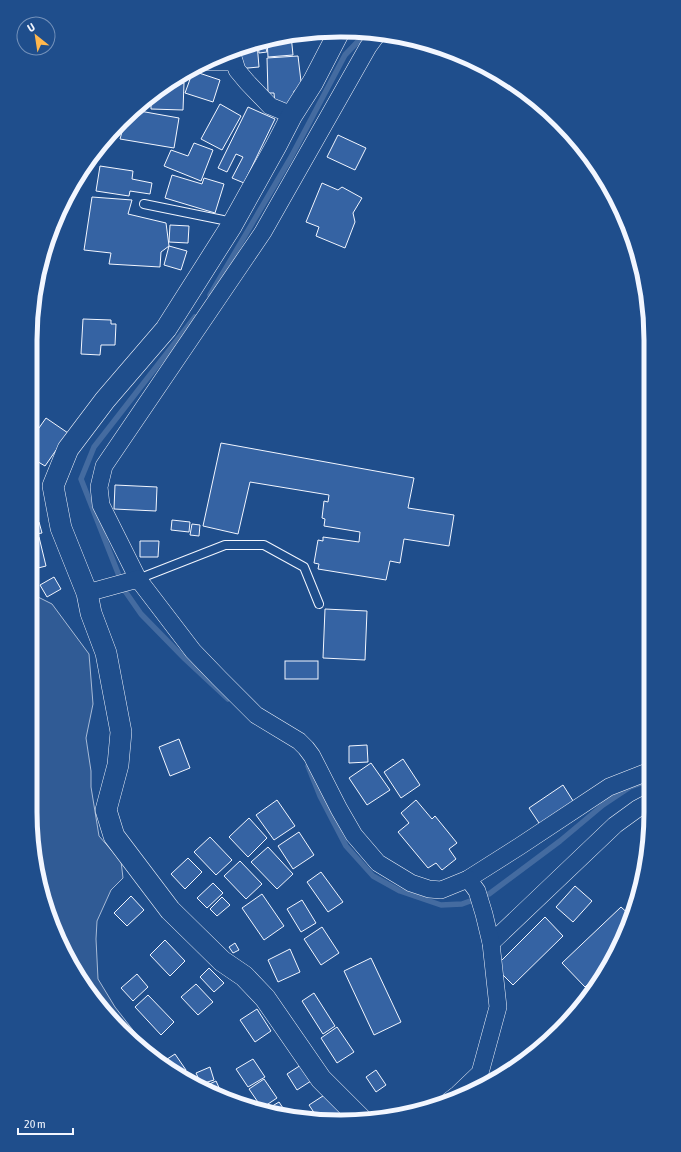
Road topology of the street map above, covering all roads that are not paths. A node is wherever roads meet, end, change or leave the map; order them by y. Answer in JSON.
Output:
{"nodes":[{"id":1,"x":336,"y":37,"type":"edge"},
{"id":2,"x":374,"y":39,"type":"edge"},
{"id":3,"x":233,"y":56,"type":"edge"},
{"id":4,"x":292,"y":115,"type":"junction"},
{"id":5,"x":144,"y":204,"type":"dead end"},
{"id":6,"x":232,"y":225,"type":"junction"},
{"id":7,"x":138,"y":579,"type":"junction"},
{"id":8,"x":87,"y":593,"type":"junction"},
{"id":9,"x":319,"y":604,"type":"dead end"},
{"id":10,"x":644,"y":773,"type":"edge"},
{"id":11,"x":644,"y":805,"type":"edge"},
{"id":12,"x":472,"y":885,"type":"junction"},
{"id":13,"x":491,"y":943,"type":"junction"},
{"id":14,"x":463,"y":1089,"type":"edge"},
{"id":15,"x":356,"y":1114,"type":"edge"}],
"edges":[{"from":1,"to":4,"type":"street"},
{"from":2,"to":7,"type":"street"},
{"from":3,"to":4,"type":"street"},
{"from":4,"to":6,"type":"street"},
{"from":5,"to":6,"type":"lane"},
{"from":6,"to":8,"type":"street"},
{"from":7,"to":8,"type":"street"},
{"from":7,"to":9,"type":"lane"},
{"from":7,"to":12,"type":"street"},
{"from":8,"to":15,"type":"street"},
{"from":10,"to":12,"type":"street"},
{"from":11,"to":13,"type":"street"},
{"from":12,"to":13,"type":"street"},
{"from":13,"to":14,"type":"street"}]}
